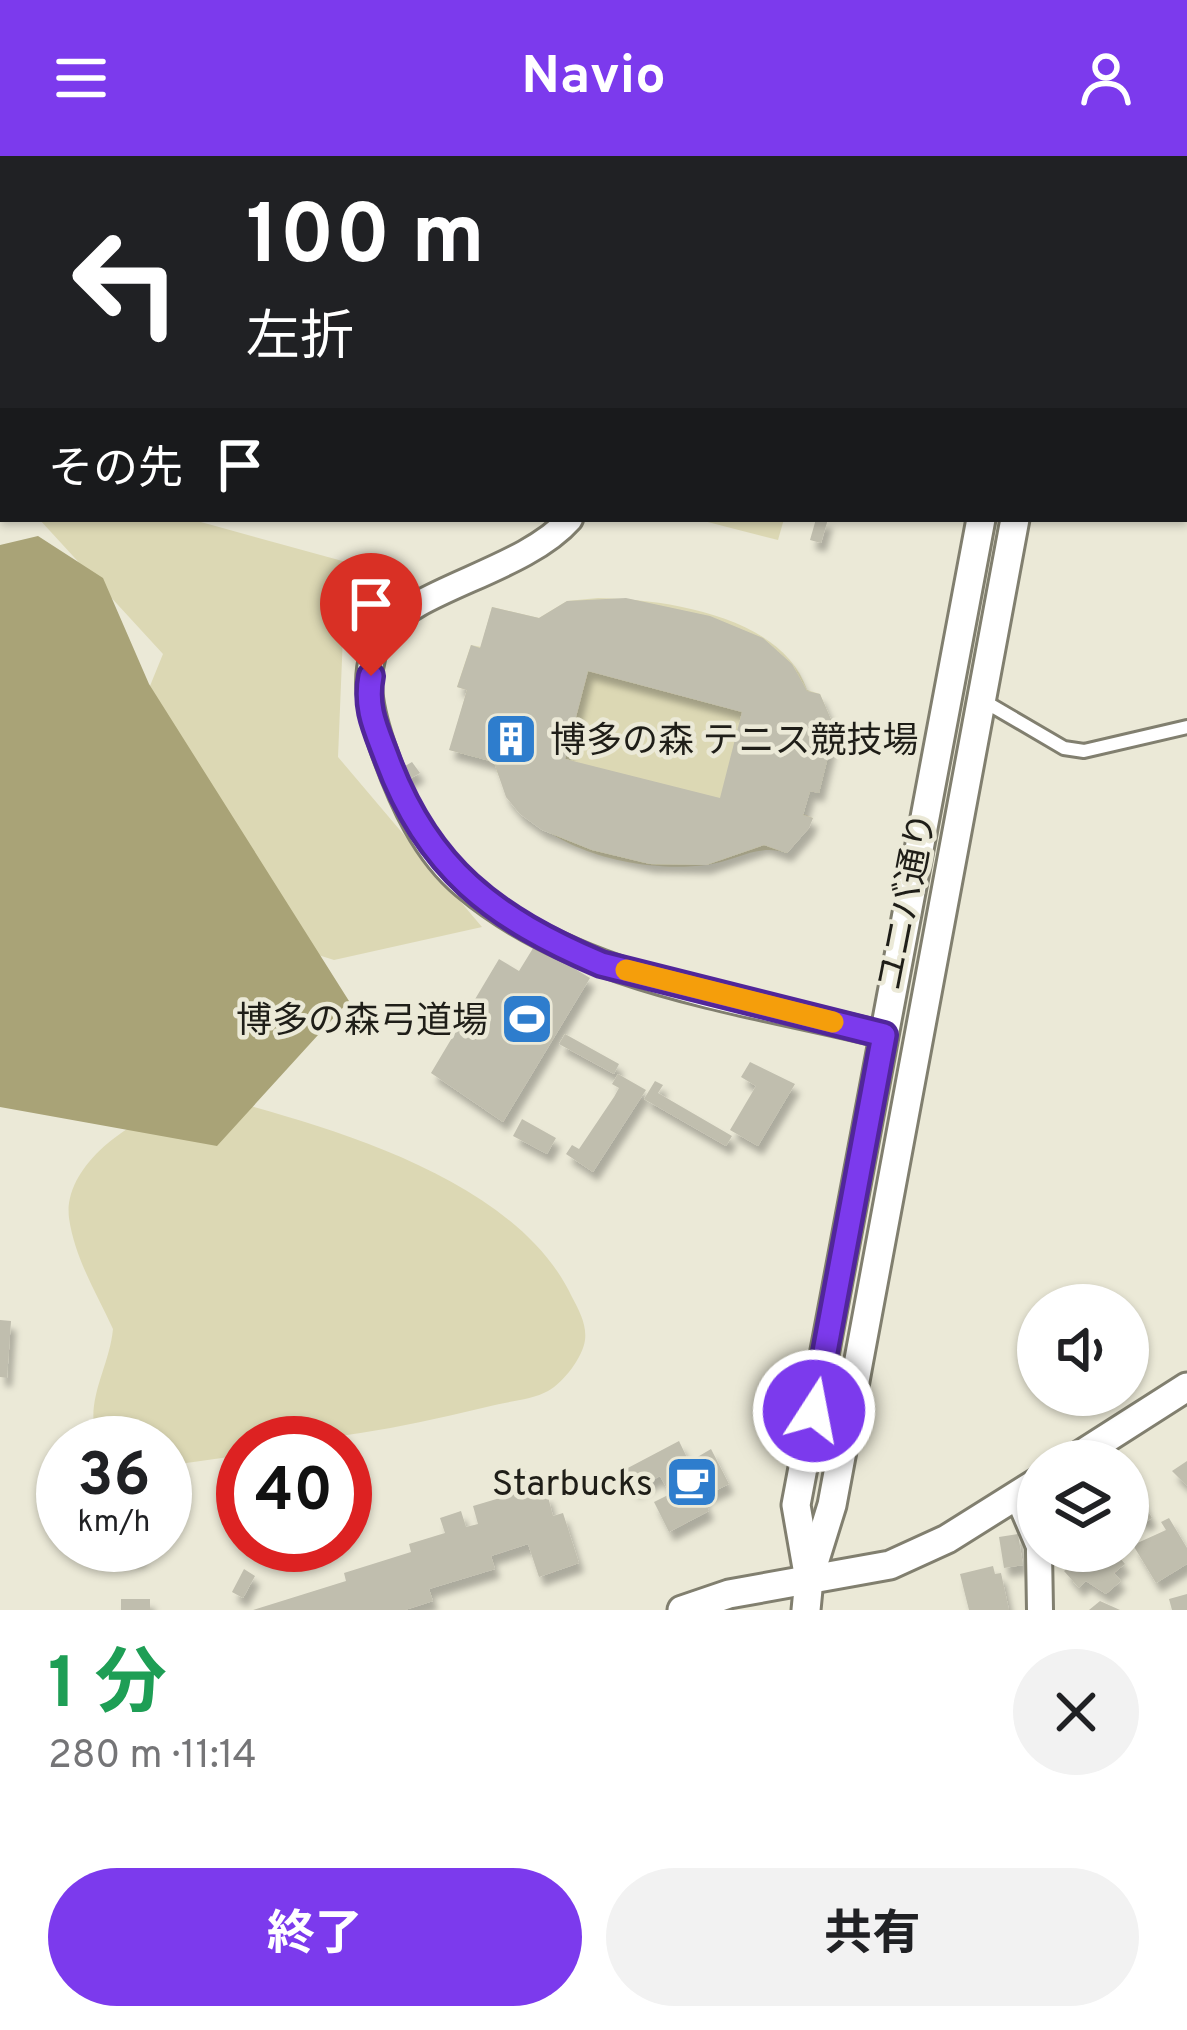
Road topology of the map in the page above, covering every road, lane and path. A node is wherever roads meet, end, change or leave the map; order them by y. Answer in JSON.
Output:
{"nodes":[{"id":1,"x":567,"y":522,"type":"edge"},
{"id":2,"x":980,"y":522,"type":"edge"},
{"id":3,"x":1014,"y":522,"type":"edge"},
{"id":4,"x":981,"y":699,"type":"junction"},
{"id":5,"x":1187,"y":727,"type":"edge"},
{"id":6,"x":884,"y":1035,"type":"junction"},
{"id":7,"x":1187,"y":1387,"type":"edge"},
{"id":8,"x":1104,"y":1440,"type":"edge"},
{"id":9,"x":1017,"y":1495,"type":"edge"},
{"id":10,"x":1039,"y":1572,"type":"edge"},
{"id":11,"x":809,"y":1579,"type":"junction"},
{"id":12,"x":682,"y":1610,"type":"edge"},
{"id":13,"x":767,"y":1610,"type":"edge"},
{"id":14,"x":806,"y":1610,"type":"edge"},
{"id":15,"x":1040,"y":1610,"type":"edge"}],
"edges":[{"from":1,"to":6,"type":"street"},
{"from":2,"to":6,"type":"street","name":"ユニバ通り"},
{"from":3,"to":4,"type":"street","name":"ユニバ通り"},
{"from":4,"to":5,"type":"lane"},
{"from":4,"to":11,"type":"street","name":"ユニバ通り"},
{"from":6,"to":11,"type":"street","name":"ユニバ通り"},
{"from":7,"to":8,"type":"street"},
{"from":9,"to":11,"type":"street"},
{"from":10,"to":15,"type":"street"},
{"from":11,"to":12,"type":"street"},
{"from":11,"to":13,"type":"street"},
{"from":11,"to":14,"type":"street"}]}
